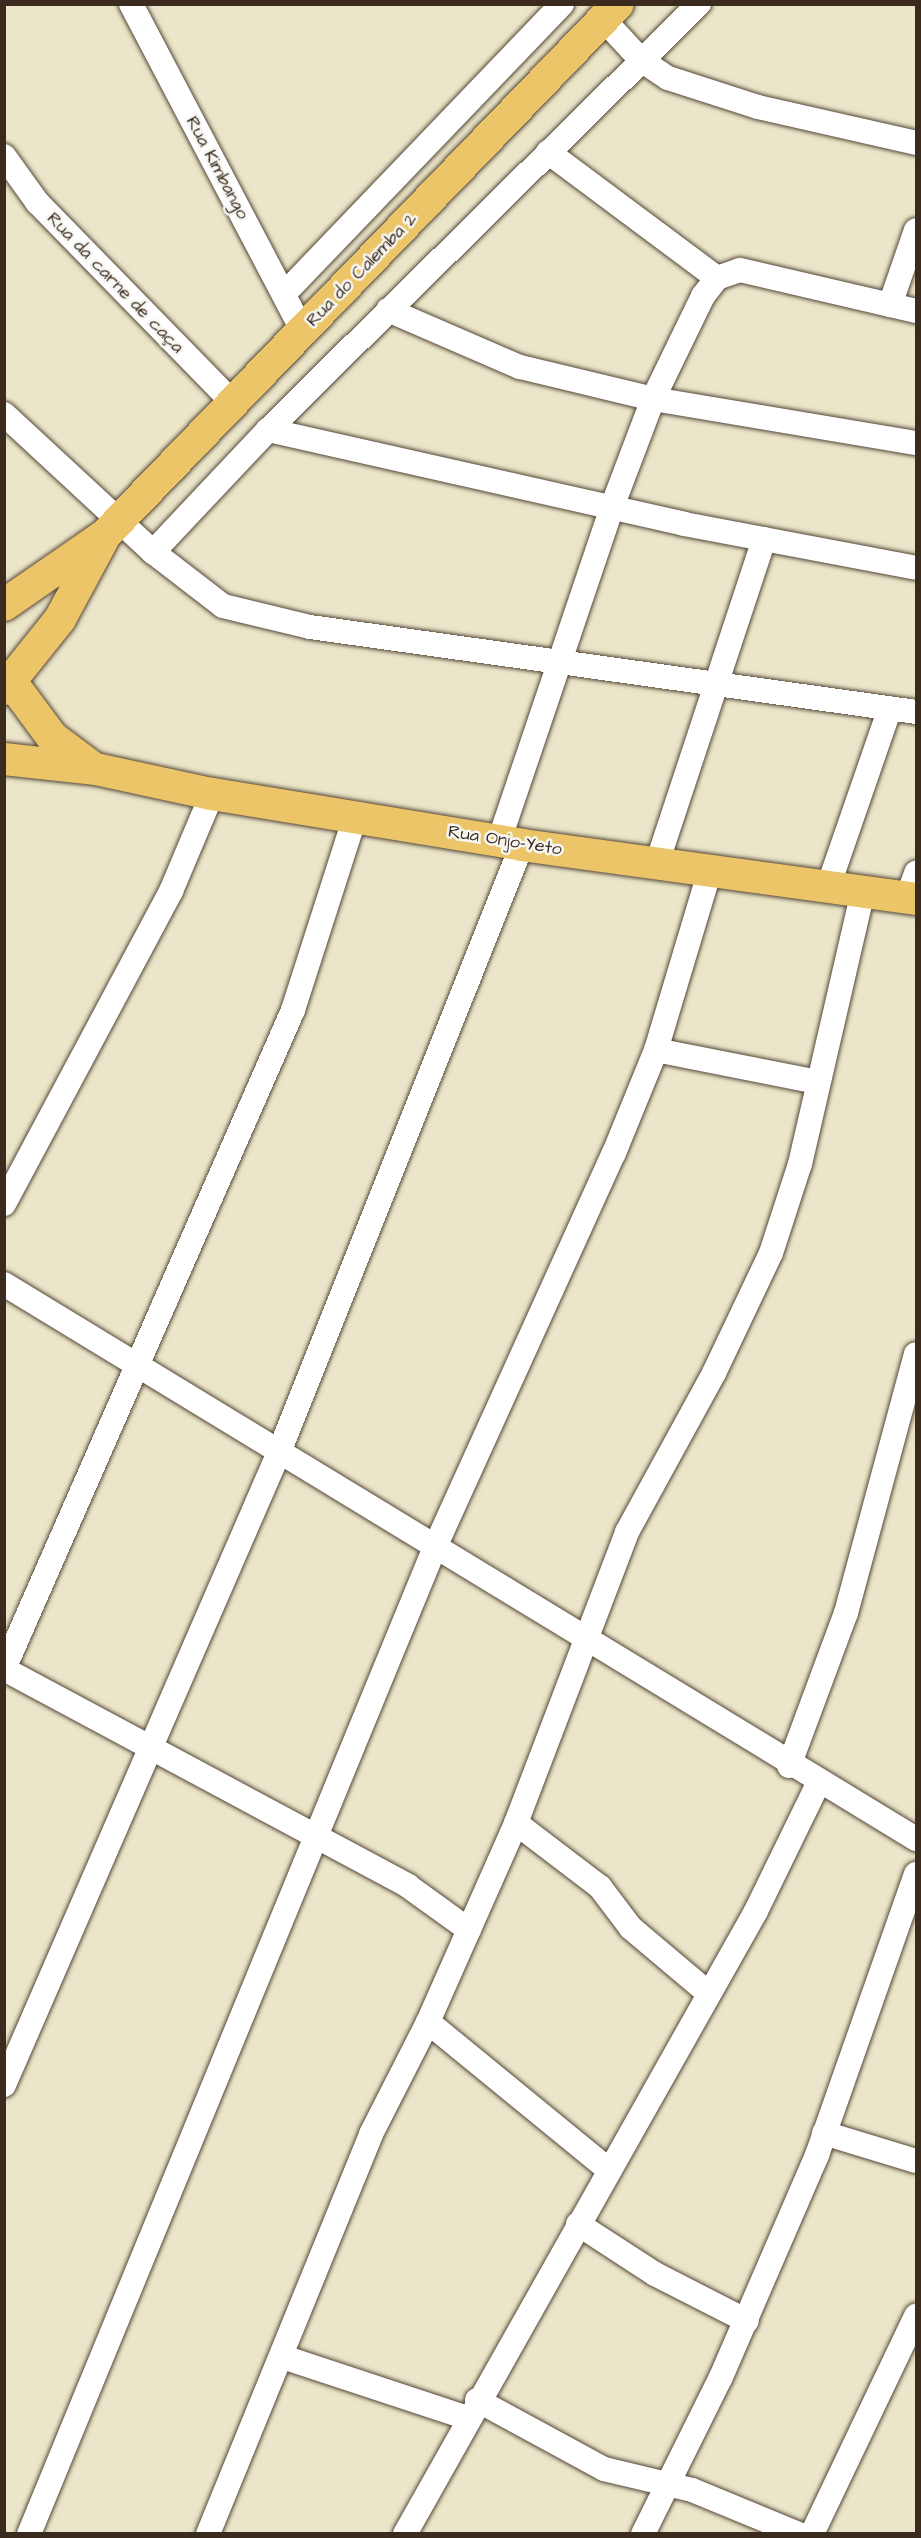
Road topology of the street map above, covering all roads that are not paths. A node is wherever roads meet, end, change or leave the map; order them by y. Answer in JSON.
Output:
{"nodes":[{"id":1,"x":131,"y":4,"type":"edge"},
{"id":2,"x":562,"y":4,"type":"edge"},
{"id":3,"x":699,"y":4,"type":"edge"},
{"id":4,"x":611,"y":12,"type":"edge"},
{"id":5,"x":641,"y":60,"type":"junction"},
{"id":6,"x":916,"y":143,"type":"edge"},
{"id":7,"x":548,"y":152,"type":"junction"},
{"id":8,"x":4,"y":156,"type":"edge"},
{"id":9,"x":916,"y":230,"type":"edge"},
{"id":10,"x":717,"y":278,"type":"junction"},
{"id":11,"x":284,"y":294,"type":"junction"},
{"id":12,"x":890,"y":305,"type":"junction"},
{"id":13,"x":388,"y":310,"type":"junction"},
{"id":14,"x":916,"y":311,"type":"edge"},
{"id":15,"x":303,"y":331,"type":"junction"},
{"id":16,"x":653,"y":399,"type":"junction"},
{"id":17,"x":233,"y":403,"type":"junction"},
{"id":18,"x":4,"y":414,"type":"edge"},
{"id":19,"x":268,"y":430,"type":"junction"},
{"id":20,"x":916,"y":443,"type":"edge"},
{"id":21,"x":612,"y":507,"type":"junction"},
{"id":22,"x":112,"y":528,"type":"junction"},
{"id":23,"x":764,"y":539,"type":"junction"},
{"id":24,"x":153,"y":552,"type":"junction"},
{"id":25,"x":916,"y":568,"type":"edge"},
{"id":26,"x":5,"y":604,"type":"edge"},
{"id":27,"x":49,"y":636,"type":"junction"},
{"id":28,"x":559,"y":664,"type":"junction"},
{"id":29,"x":714,"y":683,"type":"junction"},
{"id":30,"x":8,"y":686,"type":"edge"},
{"id":31,"x":890,"y":708,"type":"junction"},
{"id":32,"x":916,"y":712,"type":"edge"},
{"id":33,"x":4,"y":759,"type":"edge"},
{"id":34,"x":96,"y":769,"type":"junction"},
{"id":35,"x":212,"y":794,"type":"junction"},
{"id":36,"x":355,"y":817,"type":"junction"},
{"id":37,"x":511,"y":843,"type":"junction"},
{"id":38,"x":657,"y":863,"type":"junction"},
{"id":39,"x":710,"y":870,"type":"junction"},
{"id":40,"x":828,"y":887,"type":"junction"},
{"id":41,"x":913,"y":890,"type":"edge"},
{"id":42,"x":863,"y":891,"type":"junction"},
{"id":43,"x":656,"y":1050,"type":"junction"},
{"id":44,"x":818,"y":1083,"type":"junction"},
{"id":45,"x":4,"y":1204,"type":"edge"},
{"id":46,"x":4,"y":1284,"type":"edge"},
{"id":47,"x":916,"y":1354,"type":"edge"},
{"id":48,"x":134,"y":1362,"type":"junction"},
{"id":49,"x":280,"y":1450,"type":"junction"},
{"id":50,"x":435,"y":1547,"type":"junction"},
{"id":51,"x":585,"y":1642,"type":"junction"},
{"id":52,"x":4,"y":1669,"type":"edge"},
{"id":53,"x":151,"y":1749,"type":"junction"},
{"id":54,"x":789,"y":1766,"type":"junction"},
{"id":55,"x":819,"y":1782,"type":"junction"},
{"id":56,"x":516,"y":1823,"type":"junction"},
{"id":57,"x":313,"y":1836,"type":"junction"},
{"id":58,"x":916,"y":1839,"type":"edge"},
{"id":59,"x":916,"y":1874,"type":"edge"},
{"id":60,"x":469,"y":1930,"type":"junction"},
{"id":61,"x":707,"y":1992,"type":"junction"},
{"id":62,"x":428,"y":2022,"type":"junction"},
{"id":63,"x":5,"y":2083,"type":"edge"},
{"id":64,"x":824,"y":2133,"type":"junction"},
{"id":65,"x":916,"y":2161,"type":"edge"},
{"id":66,"x":609,"y":2170,"type":"junction"},
{"id":67,"x":578,"y":2224,"type":"junction"},
{"id":68,"x":916,"y":2316,"type":"edge"},
{"id":69,"x":747,"y":2321,"type":"junction"},
{"id":70,"x":283,"y":2357,"type":"junction"},
{"id":71,"x":472,"y":2409,"type":"junction"},
{"id":72,"x":666,"y":2485,"type":"junction"},
{"id":73,"x":29,"y":2534,"type":"edge"},
{"id":74,"x":208,"y":2534,"type":"edge"},
{"id":75,"x":405,"y":2534,"type":"edge"},
{"id":76,"x":643,"y":2534,"type":"edge"},
{"id":77,"x":799,"y":2534,"type":"edge"},
{"id":78,"x":812,"y":2534,"type":"edge"}],
"edges":[{"from":1,"to":11,"type":"street","name":"Rua Kimbango"},
{"from":2,"to":11,"type":"street"},
{"from":3,"to":5,"type":"street"},
{"from":4,"to":5,"type":"street"},
{"from":4,"to":15,"type":"main road","name":"Rua do Calemba 2"},
{"from":5,"to":6,"type":"street"},
{"from":5,"to":7,"type":"street"},
{"from":7,"to":10,"type":"street"},
{"from":7,"to":13,"type":"street"},
{"from":8,"to":17,"type":"street","name":"Rua da carne de caça"},
{"from":9,"to":12,"type":"street"},
{"from":10,"to":12,"type":"street"},
{"from":10,"to":16,"type":"street"},
{"from":11,"to":15,"type":"street","name":"Rua Kimbango"},
{"from":12,"to":14,"type":"street"},
{"from":13,"to":16,"type":"street"},
{"from":13,"to":19,"type":"street"},
{"from":15,"to":17,"type":"main road","name":"Rua do Calemba 2"},
{"from":16,"to":20,"type":"street"},
{"from":16,"to":21,"type":"street"},
{"from":17,"to":22,"type":"main road","name":"Rua do Calemba 2"},
{"from":18,"to":22,"type":"street"},
{"from":19,"to":21,"type":"street"},
{"from":19,"to":24,"type":"street"},
{"from":21,"to":23,"type":"street"},
{"from":21,"to":28,"type":"street"},
{"from":22,"to":24,"type":"street"},
{"from":22,"to":26,"type":"main road","name":"Rua do Calemba 2"},
{"from":22,"to":27,"type":"main road","name":"Rua do Calemba 2"},
{"from":23,"to":25,"type":"street"},
{"from":23,"to":29,"type":"street"},
{"from":24,"to":28,"type":"street"},
{"from":26,"to":27,"type":"main road"},
{"from":27,"to":30,"type":"main road","name":"Rua do Calemba 2"},
{"from":28,"to":29,"type":"street"},
{"from":28,"to":37,"type":"street"},
{"from":29,"to":31,"type":"street"},
{"from":29,"to":38,"type":"street"},
{"from":30,"to":34,"type":"main road"},
{"from":31,"to":32,"type":"street"},
{"from":31,"to":40,"type":"street"},
{"from":33,"to":34,"type":"main road","name":"Rua Onjo-Yeto"},
{"from":34,"to":35,"type":"main road","name":"Rua Onjo-Yeto"},
{"from":35,"to":36,"type":"main road","name":"Rua Onjo-Yeto"},
{"from":35,"to":45,"type":"street"},
{"from":36,"to":37,"type":"main road","name":"Rua Onjo-Yeto"},
{"from":36,"to":48,"type":"street"},
{"from":37,"to":38,"type":"main road","name":"Rua Onjo-Yeto"},
{"from":37,"to":49,"type":"street"},
{"from":38,"to":39,"type":"main road","name":"Rua Onjo-Yeto"},
{"from":39,"to":40,"type":"main road","name":"Rua Onjo-Yeto"},
{"from":39,"to":43,"type":"street"},
{"from":40,"to":42,"type":"main road","name":"Rua Onjo-Yeto"},
{"from":41,"to":42,"type":"main road","name":"Rua Onjo-Yeto"},
{"from":42,"to":44,"type":"street"},
{"from":43,"to":44,"type":"street"},
{"from":43,"to":50,"type":"street"},
{"from":44,"to":51,"type":"street"},
{"from":46,"to":48,"type":"street"},
{"from":47,"to":54,"type":"street"},
{"from":48,"to":49,"type":"street"},
{"from":48,"to":52,"type":"street"},
{"from":49,"to":50,"type":"street"},
{"from":49,"to":53,"type":"street"},
{"from":50,"to":51,"type":"street"},
{"from":50,"to":57,"type":"street"},
{"from":51,"to":54,"type":"street"},
{"from":51,"to":56,"type":"street"},
{"from":52,"to":53,"type":"street"},
{"from":53,"to":57,"type":"street"},
{"from":53,"to":63,"type":"street"},
{"from":54,"to":55,"type":"street"},
{"from":55,"to":58,"type":"street"},
{"from":55,"to":61,"type":"street"},
{"from":56,"to":60,"type":"street"},
{"from":56,"to":61,"type":"street"},
{"from":57,"to":60,"type":"street"},
{"from":57,"to":73,"type":"street"},
{"from":59,"to":64,"type":"street"},
{"from":60,"to":62,"type":"street"},
{"from":61,"to":66,"type":"street"},
{"from":62,"to":66,"type":"street"},
{"from":62,"to":70,"type":"street"},
{"from":64,"to":65,"type":"street"},
{"from":64,"to":69,"type":"street"},
{"from":66,"to":67,"type":"street"},
{"from":67,"to":69,"type":"street"},
{"from":67,"to":71,"type":"street"},
{"from":68,"to":78,"type":"street"},
{"from":69,"to":72,"type":"street"},
{"from":70,"to":71,"type":"street"},
{"from":70,"to":74,"type":"street"},
{"from":71,"to":72,"type":"street"},
{"from":71,"to":75,"type":"street"},
{"from":72,"to":76,"type":"street"},
{"from":72,"to":77,"type":"street"}]}
